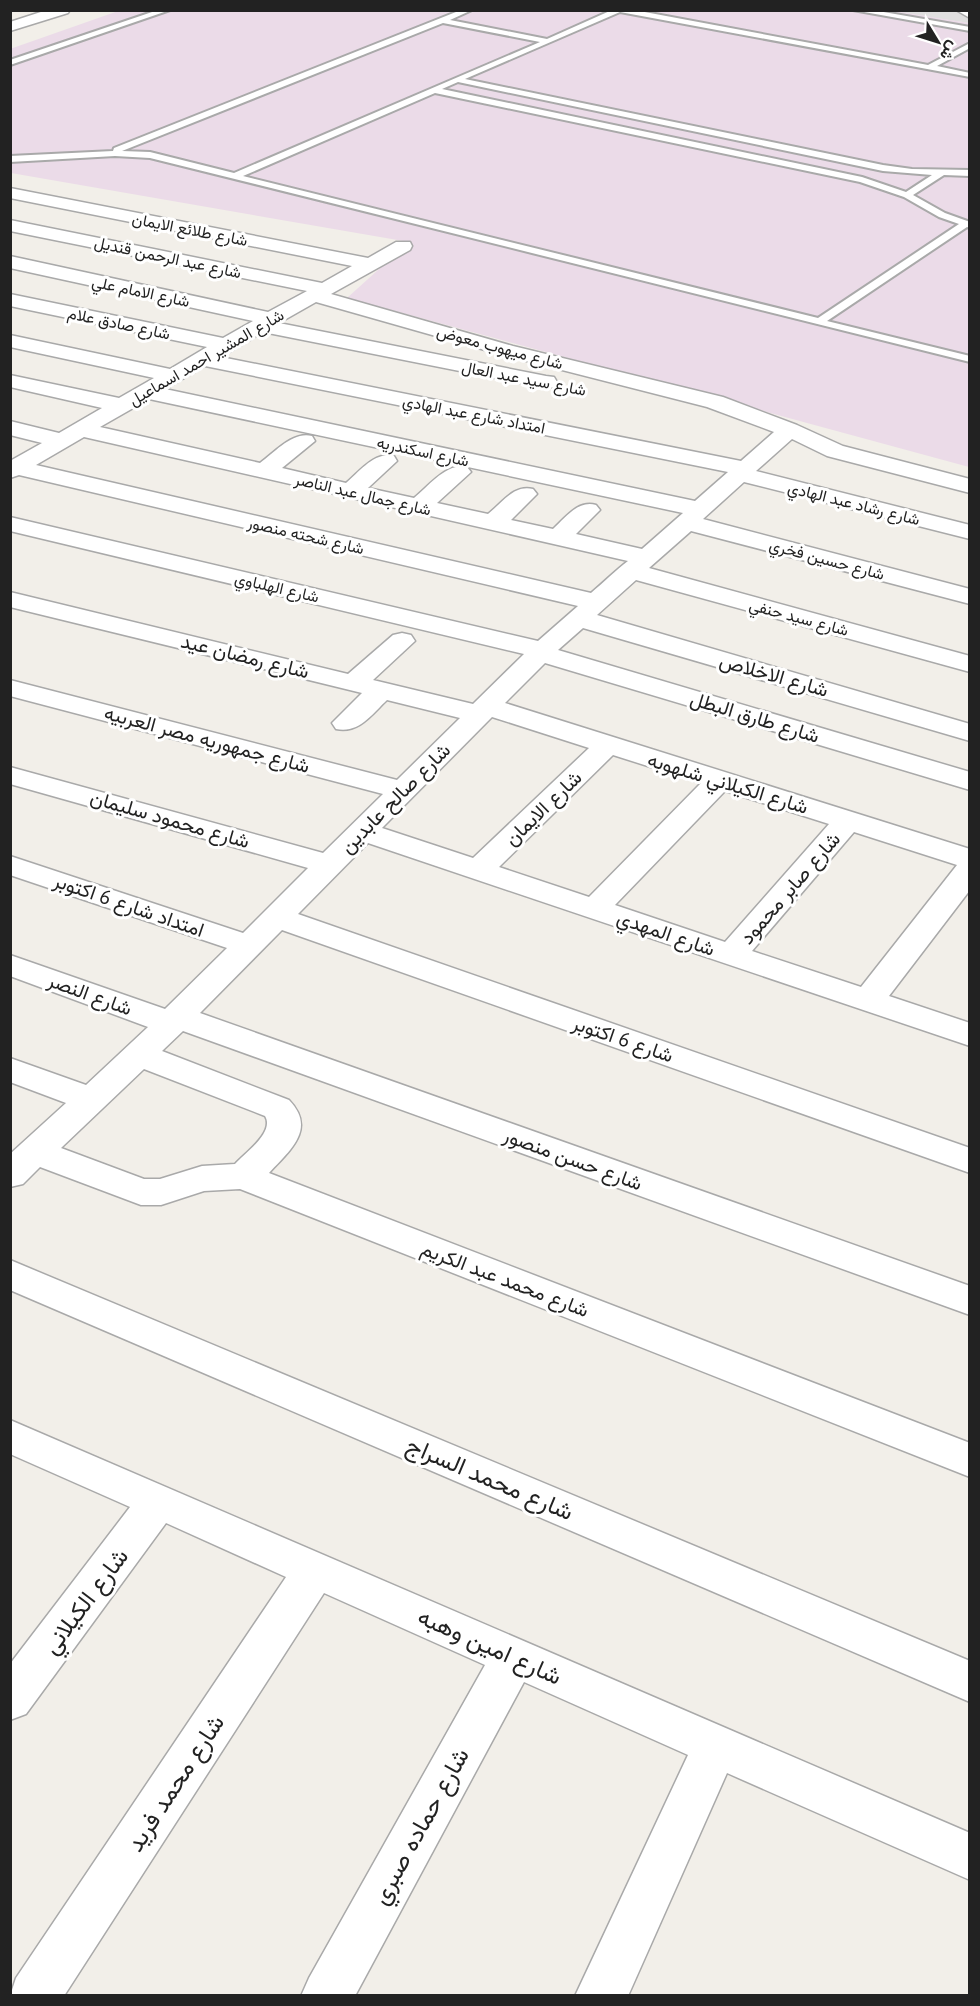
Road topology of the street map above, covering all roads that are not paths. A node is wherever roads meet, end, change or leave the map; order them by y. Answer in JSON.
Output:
{"nodes":[{"id":1,"x":166,"y":10,"type":"edge"},
{"id":2,"x":469,"y":10,"type":"edge"},
{"id":3,"x":619,"y":10,"type":"edge"},
{"id":4,"x":856,"y":10,"type":"edge"},
{"id":5,"x":963,"y":10,"type":"edge"},
{"id":6,"x":53,"y":11,"type":"edge"},
{"id":7,"x":452,"y":13,"type":"edge"},
{"id":8,"x":969,"y":14,"type":"edge"},
{"id":9,"x":442,"y":21,"type":"junction"},
{"id":10,"x":10,"y":27,"type":"edge"},
{"id":11,"x":969,"y":29,"type":"edge"},
{"id":12,"x":548,"y":41,"type":"junction"},
{"id":13,"x":969,"y":45,"type":"edge"},
{"id":14,"x":10,"y":63,"type":"edge"},
{"id":15,"x":930,"y":67,"type":"junction"},
{"id":16,"x":969,"y":75,"type":"edge"},
{"id":17,"x":458,"y":80,"type":"junction"},
{"id":18,"x":434,"y":90,"type":"junction"},
{"id":19,"x":601,"y":109,"type":"junction"},
{"id":20,"x":578,"y":120,"type":"junction"},
{"id":21,"x":776,"y":146,"type":"junction"},
{"id":22,"x":108,"y":153,"type":"junction"},
{"id":23,"x":754,"y":158,"type":"junction"},
{"id":24,"x":10,"y":159,"type":"edge"},
{"id":25,"x":941,"y":173,"type":"junction"},
{"id":26,"x":969,"y":173,"type":"edge"},
{"id":27,"x":235,"y":176,"type":"junction"},
{"id":28,"x":10,"y":193,"type":"edge"},
{"id":29,"x":907,"y":195,"type":"junction"},
{"id":30,"x":10,"y":225,"type":"edge"},
{"id":31,"x":967,"y":225,"type":"edge"},
{"id":32,"x":403,"y":246,"type":"dead end"},
{"id":33,"x":117,"y":247,"type":"junction"},
{"id":34,"x":10,"y":262,"type":"edge"},
{"id":35,"x":370,"y":264,"type":"junction"},
{"id":36,"x":64,"y":274,"type":"junction"},
{"id":37,"x":320,"y":292,"type":"junction"},
{"id":38,"x":11,"y":301,"type":"edge"},
{"id":39,"x":820,"y":321,"type":"junction"},
{"id":40,"x":266,"y":322,"type":"junction"},
{"id":41,"x":10,"y":341,"type":"edge"},
{"id":42,"x":227,"y":345,"type":"junction"},
{"id":43,"x":969,"y":358,"type":"edge"},
{"id":44,"x":202,"y":359,"type":"junction"},
{"id":45,"x":174,"y":376,"type":"junction"},
{"id":46,"x":10,"y":381,"type":"edge"},
{"id":47,"x":147,"y":392,"type":"junction"},
{"id":48,"x":123,"y":406,"type":"junction"},
{"id":49,"x":10,"y":428,"type":"edge"},
{"id":50,"x":215,"y":428,"type":"dead end"},
{"id":51,"x":789,"y":430,"type":"junction"},
{"id":52,"x":72,"y":435,"type":"junction"},
{"id":53,"x":304,"y":441,"type":"dead end"},
{"id":54,"x":181,"y":452,"type":"junction"},
{"id":55,"x":386,"y":461,"type":"dead end"},
{"id":56,"x":14,"y":470,"type":"edge"},
{"id":57,"x":264,"y":471,"type":"junction"},
{"id":58,"x":742,"y":471,"type":"junction"},
{"id":59,"x":459,"y":472,"type":"dead end"},
{"id":60,"x":969,"y":486,"type":"edge"},
{"id":61,"x":350,"y":491,"type":"junction"},
{"id":62,"x":525,"y":494,"type":"dead end"},
{"id":63,"x":419,"y":506,"type":"junction"},
{"id":64,"x":588,"y":510,"type":"dead end"},
{"id":65,"x":692,"y":516,"type":"junction"},
{"id":66,"x":494,"y":523,"type":"junction"},
{"id":67,"x":10,"y":524,"type":"edge"},
{"id":68,"x":969,"y":532,"type":"edge"},
{"id":69,"x":558,"y":538,"type":"junction"},
{"id":70,"x":637,"y":564,"type":"junction"},
{"id":71,"x":969,"y":597,"type":"edge"},
{"id":72,"x":10,"y":599,"type":"edge"},
{"id":73,"x":586,"y":610,"type":"junction"},
{"id":74,"x":402,"y":640,"type":"dead end"},
{"id":75,"x":541,"y":651,"type":"junction"},
{"id":76,"x":969,"y":664,"type":"edge"},
{"id":77,"x":354,"y":683,"type":"junction"},
{"id":78,"x":10,"y":688,"type":"edge"},
{"id":79,"x":382,"y":690,"type":"junction"},
{"id":80,"x":482,"y":710,"type":"junction"},
{"id":81,"x":346,"y":723,"type":"dead end"},
{"id":82,"x":969,"y":732,"type":"edge"},
{"id":83,"x":609,"y":745,"type":"junction"},
{"id":84,"x":10,"y":774,"type":"edge"},
{"id":85,"x":720,"y":780,"type":"junction"},
{"id":86,"x":969,"y":781,"type":"edge"},
{"id":87,"x":402,"y":790,"type":"junction"},
{"id":88,"x":848,"y":820,"type":"junction"},
{"id":89,"x":362,"y":831,"type":"junction"},
{"id":90,"x":969,"y":859,"type":"edge"},
{"id":91,"x":329,"y":864,"type":"junction"},
{"id":92,"x":10,"y":865,"type":"edge"},
{"id":93,"x":969,"y":869,"type":"edge"},
{"id":94,"x":478,"y":870,"type":"junction"},
{"id":95,"x":594,"y":909,"type":"junction"},
{"id":96,"x":276,"y":917,"type":"junction"},
{"id":97,"x":248,"y":945,"type":"junction"},
{"id":98,"x":731,"y":955,"type":"junction"},
{"id":99,"x":10,"y":965,"type":"edge"},
{"id":100,"x":868,"y":1001,"type":"junction"},
{"id":101,"x":173,"y":1020,"type":"junction"},
{"id":102,"x":969,"y":1035,"type":"edge"},
{"id":103,"x":139,"y":1055,"type":"junction"},
{"id":104,"x":10,"y":1068,"type":"edge"},
{"id":105,"x":92,"y":1100,"type":"junction"},
{"id":106,"x":969,"y":1161,"type":"edge"},
{"id":107,"x":23,"y":1164,"type":"edge"},
{"id":108,"x":244,"y":1177,"type":"junction"},
{"id":109,"x":10,"y":1274,"type":"edge"},
{"id":110,"x":969,"y":1301,"type":"edge"},
{"id":111,"x":10,"y":1436,"type":"edge"},
{"id":112,"x":969,"y":1461,"type":"edge"},
{"id":113,"x":159,"y":1501,"type":"junction"},
{"id":114,"x":315,"y":1570,"type":"junction"},
{"id":115,"x":514,"y":1656,"type":"junction"},
{"id":116,"x":969,"y":1682,"type":"edge"},
{"id":117,"x":10,"y":1700,"type":"edge"},
{"id":118,"x":716,"y":1745,"type":"junction"},
{"id":119,"x":969,"y":1857,"type":"edge"},
{"id":120,"x":34,"y":1995,"type":"edge"},
{"id":121,"x":327,"y":1995,"type":"edge"},
{"id":122,"x":602,"y":1995,"type":"edge"}],
"edges":[{"from":1,"to":14,"type":"lane"},
{"from":2,"to":7,"type":"lane"},
{"from":3,"to":12,"type":"lane"},
{"from":3,"to":15,"type":"lane"},
{"from":4,"to":11,"type":"lane"},
{"from":5,"to":8,"type":"street"},
{"from":6,"to":10,"type":"street"},
{"from":7,"to":9,"type":"lane"},
{"from":9,"to":12,"type":"lane"},
{"from":9,"to":22,"type":"lane"},
{"from":12,"to":17,"type":"lane"},
{"from":13,"to":15,"type":"lane"},
{"from":15,"to":16,"type":"lane"},
{"from":17,"to":18,"type":"lane"},
{"from":17,"to":19,"type":"lane"},
{"from":18,"to":20,"type":"lane"},
{"from":18,"to":27,"type":"lane"},
{"from":19,"to":20,"type":"lane"},
{"from":19,"to":21,"type":"lane"},
{"from":20,"to":23,"type":"lane"},
{"from":21,"to":23,"type":"lane"},
{"from":21,"to":25,"type":"lane"},
{"from":22,"to":24,"type":"lane"},
{"from":22,"to":27,"type":"lane"},
{"from":23,"to":29,"type":"lane"},
{"from":25,"to":26,"type":"lane"},
{"from":25,"to":29,"type":"lane"},
{"from":27,"to":39,"type":"lane"},
{"from":28,"to":35,"type":"street","name":"شارع طلائع الايمان"},
{"from":29,"to":31,"type":"lane"},
{"from":30,"to":33,"type":"street","name":"شارع عبد الرحمن قنديل"},
{"from":31,"to":39,"type":"lane"},
{"from":32,"to":35,"type":"street","name":"شارع المشير احمد اسماعيل"},
{"from":33,"to":36,"type":"street"},
{"from":33,"to":37,"type":"street","name":"شارع عبد الرحمن قنديل"},
{"from":34,"to":36,"type":"street","name":"شارع الامام علي"},
{"from":35,"to":37,"type":"street","name":"شارع المشير احمد اسماعيل"},
{"from":36,"to":38,"type":"street"},
{"from":36,"to":40,"type":"street","name":"شارع الامام علي"},
{"from":37,"to":40,"type":"street","name":"شارع المشير احمد اسماعيل"},
{"from":37,"to":51,"type":"street","name":"شارع ميهوب معوض"},
{"from":38,"to":42,"type":"street","name":"شارع صادق علام"},
{"from":39,"to":43,"type":"lane"},
{"from":40,"to":42,"type":"street","name":"شارع المشير احمد اسماعيل"},
{"from":40,"to":51,"type":"street","name":"شارع سيد عبد العال"},
{"from":41,"to":45,"type":"street"},
{"from":42,"to":44,"type":"street","name":"شارع المشير احمد اسماعيل"},
{"from":44,"to":45,"type":"street","name":"شارع المشير احمد اسماعيل"},
{"from":44,"to":58,"type":"street","name":"امتداد شارع عبد الهادي"},
{"from":45,"to":47,"type":"street","name":"شارع المشير احمد اسماعيل"},
{"from":46,"to":48,"type":"street"},
{"from":47,"to":48,"type":"street","name":"شارع المشير احمد اسماعيل"},
{"from":47,"to":65,"type":"street","name":"شارع اسكندريه"},
{"from":48,"to":52,"type":"street","name":"شارع المشير احمد اسماعيل"},
{"from":49,"to":52,"type":"street","name":"شارع جمال عبد الناصر"},
{"from":50,"to":54,"type":"street"},
{"from":51,"to":58,"type":"street","name":"شارع صالح عابدين"},
{"from":51,"to":60,"type":"street"},
{"from":52,"to":54,"type":"street","name":"شارع جمال عبد الناصر"},
{"from":52,"to":56,"type":"street","name":"شارع المشير احمد اسماعيل"},
{"from":53,"to":57,"type":"street"},
{"from":54,"to":57,"type":"street","name":"شارع جمال عبد الناصر"},
{"from":55,"to":61,"type":"street"},
{"from":56,"to":73,"type":"street","name":"شارع شحته منصور"},
{"from":57,"to":61,"type":"street","name":"شارع جمال عبد الناصر"},
{"from":58,"to":65,"type":"street","name":"شارع صالح عابدين"},
{"from":58,"to":68,"type":"street","name":"شارع رشاد عبد الهادي"},
{"from":59,"to":63,"type":"street"},
{"from":61,"to":63,"type":"street","name":"شارع جمال عبد الناصر"},
{"from":62,"to":66,"type":"street"},
{"from":63,"to":66,"type":"street","name":"شارع جمال عبد الناصر"},
{"from":64,"to":69,"type":"street"},
{"from":65,"to":70,"type":"street","name":"شارع صالح عابدين"},
{"from":65,"to":71,"type":"street","name":"شارع حسين فخري"},
{"from":66,"to":69,"type":"street","name":"شارع جمال عبد الناصر"},
{"from":67,"to":75,"type":"street","name":"شارع الهلباوي"},
{"from":69,"to":70,"type":"street","name":"شارع جمال عبد الناصر"},
{"from":70,"to":73,"type":"street","name":"شارع صالح عابدين"},
{"from":70,"to":76,"type":"street","name":"شارع سيد حنفي"},
{"from":72,"to":77,"type":"street","name":"شارع رمضان عيد"},
{"from":73,"to":75,"type":"street","name":"شارع صالح عابدين"},
{"from":73,"to":82,"type":"street","name":"شارع الاخلاص"},
{"from":74,"to":77,"type":"street"},
{"from":75,"to":80,"type":"street","name":"شارع صالح عابدين"},
{"from":75,"to":86,"type":"street","name":"شارع طارق البطل"},
{"from":77,"to":79,"type":"street","name":"شارع رمضان عيد"},
{"from":78,"to":87,"type":"street","name":"شارع جمهوريه مصر العربيه"},
{"from":79,"to":80,"type":"street","name":"شارع رمضان عيد"},
{"from":79,"to":81,"type":"street"},
{"from":80,"to":83,"type":"street","name":"شارع الكيلاني شلهوبه"},
{"from":80,"to":87,"type":"street","name":"شارع صالح عابدين"},
{"from":83,"to":85,"type":"street","name":"شارع الكيلاني شلهوبه"},
{"from":83,"to":94,"type":"street","name":"شارع الايمان"},
{"from":84,"to":91,"type":"street","name":"شارع محمود سليمان"},
{"from":85,"to":88,"type":"street","name":"شارع الكيلاني شلهوبه"},
{"from":85,"to":95,"type":"street"},
{"from":87,"to":89,"type":"street","name":"شارع صالح عابدين"},
{"from":88,"to":90,"type":"street","name":"شارع الكيلاني شلهوبه"},
{"from":88,"to":98,"type":"street","name":"شارع صابر محمود"},
{"from":89,"to":91,"type":"street","name":"شارع صالح عابدين"},
{"from":89,"to":94,"type":"street","name":"شارع المهدي"},
{"from":91,"to":96,"type":"street","name":"شارع صالح عابدين"},
{"from":92,"to":97,"type":"street","name":"امتداد شارع 6 اكتوبر"},
{"from":93,"to":100,"type":"street"},
{"from":94,"to":95,"type":"street","name":"شارع المهدي"},
{"from":95,"to":98,"type":"street","name":"شارع المهدي"},
{"from":96,"to":97,"type":"street","name":"شارع صالح عابدين"},
{"from":96,"to":106,"type":"street","name":"شارع 6 اكتوبر"},
{"from":97,"to":101,"type":"street","name":"شارع صالح عابدين"},
{"from":98,"to":100,"type":"street","name":"شارع المهدي"},
{"from":99,"to":101,"type":"street","name":"شارع النصر"},
{"from":100,"to":102,"type":"street","name":"شارع المهدي"},
{"from":101,"to":103,"type":"street","name":"شارع صالح عابدين"},
{"from":101,"to":110,"type":"street","name":"شارع حسن منصور"},
{"from":103,"to":105,"type":"street","name":"شارع صالح عابدين"},
{"from":103,"to":108,"type":"street"},
{"from":104,"to":105,"type":"street"},
{"from":105,"to":107,"type":"street","name":"شارع صالح عابدين"},
{"from":107,"to":108,"type":"street","name":"شارع محمد عبد الكريم"},
{"from":108,"to":112,"type":"street","name":"شارع محمد عبد الكريم"},
{"from":109,"to":116,"type":"street","name":"شارع محمد السراج"},
{"from":111,"to":113,"type":"street","name":"شارع امين وهبه"},
{"from":113,"to":114,"type":"street","name":"شارع امين وهبه"},
{"from":113,"to":117,"type":"street","name":"شارع الكيلاني"},
{"from":114,"to":115,"type":"street","name":"شارع امين وهبه"},
{"from":114,"to":120,"type":"street","name":"شارع محمد فريد"},
{"from":115,"to":118,"type":"street","name":"شارع امين وهبه"},
{"from":115,"to":121,"type":"street","name":"شارع حماده صبري"},
{"from":118,"to":119,"type":"street","name":"شارع امين وهبه"},
{"from":118,"to":122,"type":"street"}]}
